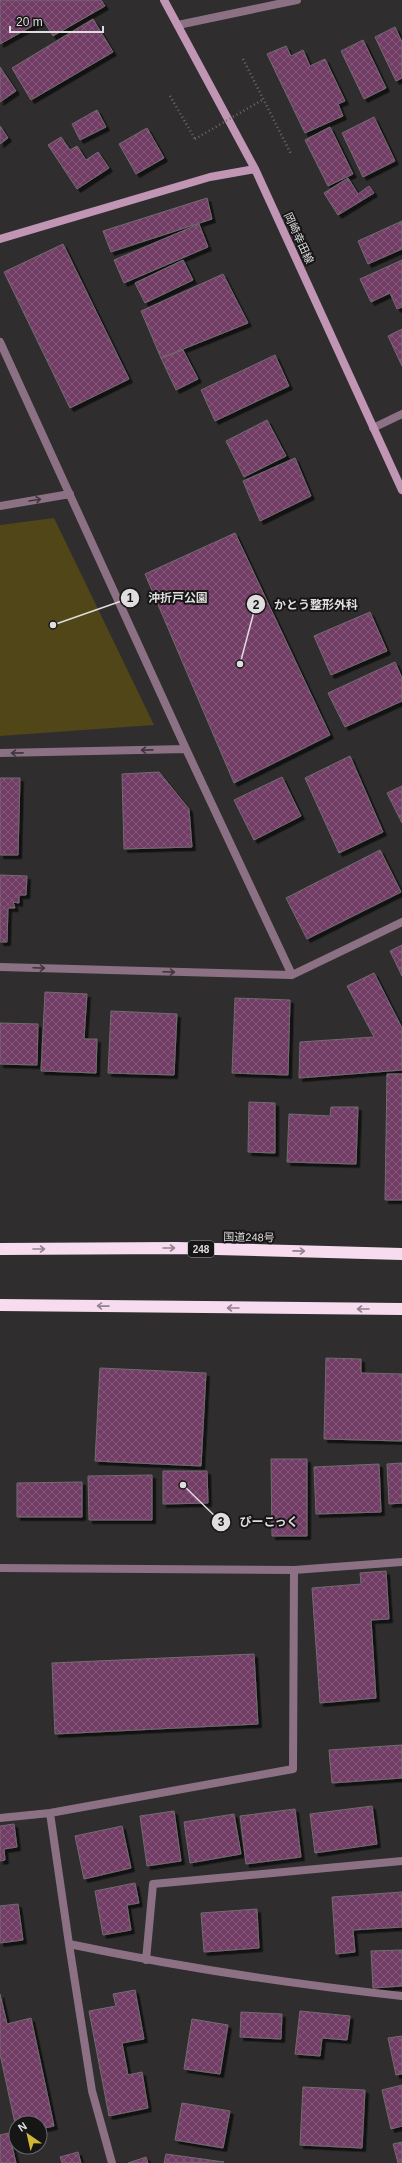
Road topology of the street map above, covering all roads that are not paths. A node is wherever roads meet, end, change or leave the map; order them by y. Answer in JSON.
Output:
{"nodes":[{"id":1,"x":164,"y":0,"type":"edge"},
{"id":2,"x":297,"y":0,"type":"edge"},
{"id":3,"x":178,"y":25,"type":"junction"},
{"id":4,"x":255,"y":169,"type":"junction"},
{"id":5,"x":0,"y":239,"type":"edge"},
{"id":6,"x":0,"y":342,"type":"edge"},
{"id":7,"x":402,"y":414,"type":"edge"},
{"id":8,"x":374,"y":428,"type":"junction"},
{"id":9,"x":402,"y":490,"type":"edge"},
{"id":10,"x":70,"y":494,"type":"junction"},
{"id":11,"x":0,"y":506,"type":"edge"},
{"id":12,"x":186,"y":749,"type":"junction"},
{"id":13,"x":0,"y":753,"type":"edge"},
{"id":14,"x":402,"y":922,"type":"edge"},
{"id":15,"x":0,"y":967,"type":"edge"},
{"id":16,"x":292,"y":975,"type":"junction"},
{"id":17,"x":0,"y":1249,"type":"edge"},
{"id":18,"x":402,"y":1254,"type":"edge"},
{"id":19,"x":0,"y":1305,"type":"edge"},
{"id":20,"x":402,"y":1309,"type":"edge"},
{"id":21,"x":402,"y":1562,"type":"edge"},
{"id":22,"x":0,"y":1568,"type":"edge"},
{"id":23,"x":294,"y":1570,"type":"junction"},
{"id":24,"x":50,"y":1813,"type":"junction"},
{"id":25,"x":0,"y":1818,"type":"edge"},
{"id":26,"x":402,"y":1861,"type":"edge"},
{"id":27,"x":69,"y":1944,"type":"junction"},
{"id":28,"x":146,"y":1960,"type":"junction"},
{"id":29,"x":402,"y":1996,"type":"edge"},
{"id":30,"x":112,"y":2163,"type":"edge"}],
"edges":[{"from":1,"to":3,"type":"main road","name":"岡崎幸田線"},
{"from":2,"to":3,"type":"street"},
{"from":3,"to":4,"type":"main road","name":"岡崎幸田線"},
{"from":4,"to":5,"type":"main road"},
{"from":4,"to":8,"type":"main road","name":"岡崎幸田線"},
{"from":6,"to":10,"type":"street"},
{"from":7,"to":8,"type":"street"},
{"from":8,"to":9,"type":"main road","name":"岡崎幸田線"},
{"from":11,"to":10,"type":"street","one_way":true},
{"from":10,"to":12,"type":"street"},
{"from":12,"to":13,"type":"street","one_way":true},
{"from":12,"to":16,"type":"street"},
{"from":14,"to":16,"type":"street"},
{"from":15,"to":16,"type":"street","one_way":true},
{"from":17,"to":18,"type":"highway","name":"国道248号","number":"248","one_way":true},
{"from":20,"to":19,"type":"highway","one_way":true},
{"from":21,"to":23,"type":"street"},
{"from":22,"to":23,"type":"street"},
{"from":23,"to":24,"type":"street"},
{"from":24,"to":25,"type":"street"},
{"from":24,"to":27,"type":"street"},
{"from":26,"to":28,"type":"street"},
{"from":27,"to":28,"type":"street"},
{"from":27,"to":30,"type":"street"},
{"from":28,"to":29,"type":"street"}]}
